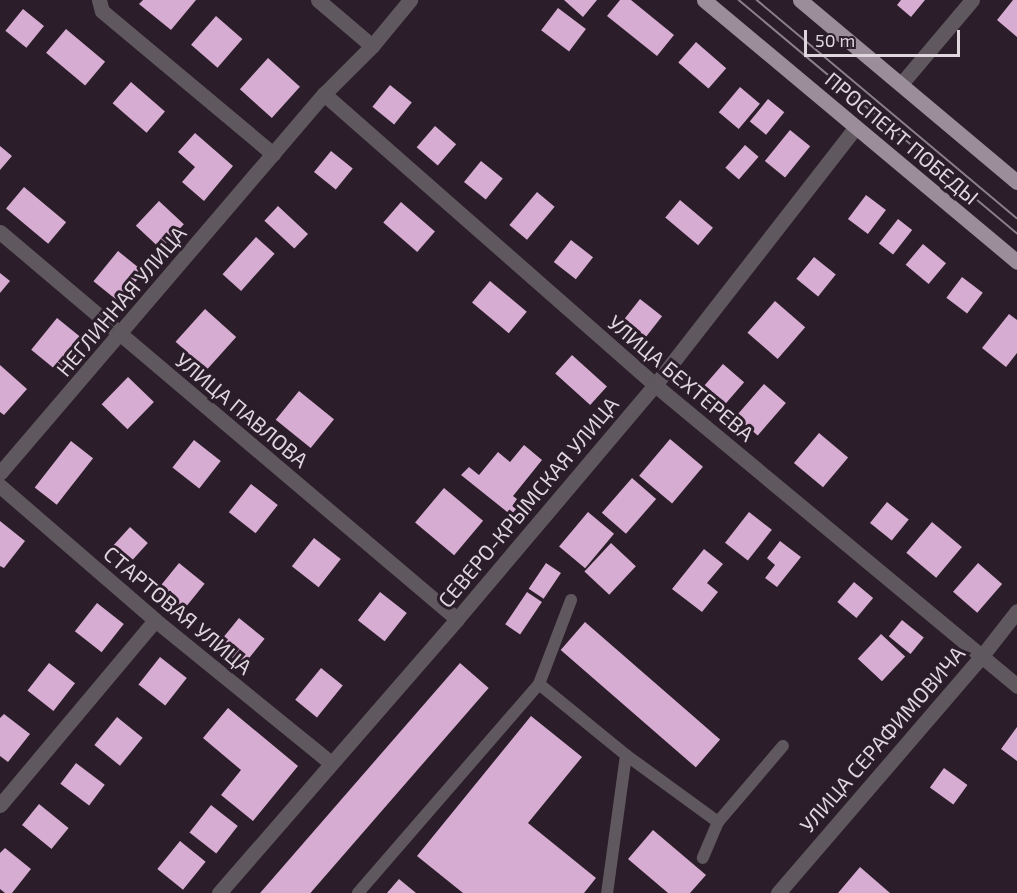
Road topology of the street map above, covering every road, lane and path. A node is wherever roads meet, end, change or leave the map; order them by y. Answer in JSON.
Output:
{"nodes":[{"id":1,"x":99,"y":0,"type":"edge"},
{"id":2,"x":318,"y":0,"type":"edge"},
{"id":3,"x":410,"y":0,"type":"edge"},
{"id":4,"x":704,"y":0,"type":"edge"},
{"id":5,"x":800,"y":0,"type":"edge"},
{"id":6,"x":972,"y":0,"type":"edge"},
{"id":7,"x":372,"y":46,"type":"junction"},
{"id":8,"x":900,"y":84,"type":"junction"},
{"id":9,"x":324,"y":94,"type":"junction"},
{"id":10,"x":856,"y":127,"type":"junction"},
{"id":11,"x":273,"y":154,"type":"junction"},
{"id":12,"x":1017,"y":182,"type":"edge"},
{"id":13,"x":0,"y":232,"type":"edge"},
{"id":14,"x":1017,"y":262,"type":"edge"},
{"id":15,"x":121,"y":335,"type":"junction"},
{"id":16,"x":654,"y":385,"type":"junction"},
{"id":17,"x":0,"y":473,"type":"edge"},
{"id":18,"x":0,"y":486,"type":"edge"},
{"id":19,"x":571,"y":600,"type":"dead end"},
{"id":20,"x":1017,"y":611,"type":"edge"},
{"id":21,"x":457,"y":619,"type":"junction"},
{"id":22,"x":155,"y":620,"type":"junction"},
{"id":23,"x":981,"y":657,"type":"junction"},
{"id":24,"x":539,"y":684,"type":"junction"},
{"id":25,"x":1017,"y":686,"type":"edge"},
{"id":26,"x":783,"y":746,"type":"dead end"},
{"id":27,"x":626,"y":755,"type":"junction"},
{"id":28,"x":331,"y":763,"type":"junction"},
{"id":29,"x":0,"y":805,"type":"edge"},
{"id":30,"x":718,"y":822,"type":"junction"},
{"id":31,"x":703,"y":858,"type":"dead end"},
{"id":32,"x":780,"y":892,"type":"edge"},
{"id":33,"x":219,"y":893,"type":"edge"},
{"id":34,"x":358,"y":893,"type":"edge"},
{"id":35,"x":607,"y":893,"type":"edge"}],
"edges":[{"from":1,"to":11,"type":"street"},
{"from":2,"to":7,"type":"street"},
{"from":3,"to":7,"type":"street","name":"НЕГЛИННАЯ УЛИЦА"},
{"from":4,"to":10,"type":"main road","name":"ПРОСПЕКТ ПОБЕДЫ"},
{"from":5,"to":8,"type":"main road","name":"ПРОСПЕКТ ПОБЕДЫ"},
{"from":6,"to":8,"type":"street"},
{"from":7,"to":9,"type":"street","name":"НЕГЛИННАЯ УЛИЦА"},
{"from":8,"to":12,"type":"main road","name":"ПРОСПЕКТ ПОБЕДЫ"},
{"from":9,"to":11,"type":"street","name":"НЕГЛИННАЯ УЛИЦА"},
{"from":9,"to":16,"type":"street","name":"УЛИЦА БЕХТЕРЕВА"},
{"from":10,"to":14,"type":"main road","name":"ПРОСПЕКТ ПОБЕДЫ"},
{"from":10,"to":16,"type":"street","name":"СЕВЕРО-КРЫМСКАЯ УЛИЦА"},
{"from":11,"to":15,"type":"street","name":"НЕГЛИННАЯ УЛИЦА"},
{"from":13,"to":15,"type":"street","name":"УЛИЦА ПАВЛОВА"},
{"from":15,"to":17,"type":"street","name":"НЕГЛИННАЯ УЛИЦА"},
{"from":15,"to":21,"type":"street","name":"УЛИЦА ПАВЛОВА"},
{"from":16,"to":21,"type":"street","name":"СЕВЕРО-КРЫМСКАЯ УЛИЦА"},
{"from":16,"to":23,"type":"street","name":"УЛИЦА БЕХТЕРЕВА"},
{"from":18,"to":22,"type":"street","name":"СТАРТОВАЯ УЛИЦА"},
{"from":19,"to":24,"type":"lane"},
{"from":20,"to":23,"type":"street","name":"УЛИЦА СЕРАФИМОВИЧА"},
{"from":21,"to":28,"type":"street","name":"СЕВЕРО-КРЫМСКАЯ УЛИЦА"},
{"from":22,"to":28,"type":"street","name":"СТАРТОВАЯ УЛИЦА"},
{"from":22,"to":29,"type":"street"},
{"from":23,"to":25,"type":"street","name":"УЛИЦА БЕХТЕРЕВА"},
{"from":23,"to":32,"type":"street","name":"УЛИЦА СЕРАФИМОВИЧА"},
{"from":24,"to":27,"type":"lane"},
{"from":24,"to":34,"type":"lane"},
{"from":26,"to":30,"type":"lane"},
{"from":27,"to":30,"type":"lane"},
{"from":27,"to":35,"type":"lane"},
{"from":28,"to":33,"type":"street","name":"СЕВЕРО-КРЫМСКАЯ УЛИЦА"},
{"from":30,"to":31,"type":"lane"}]}
